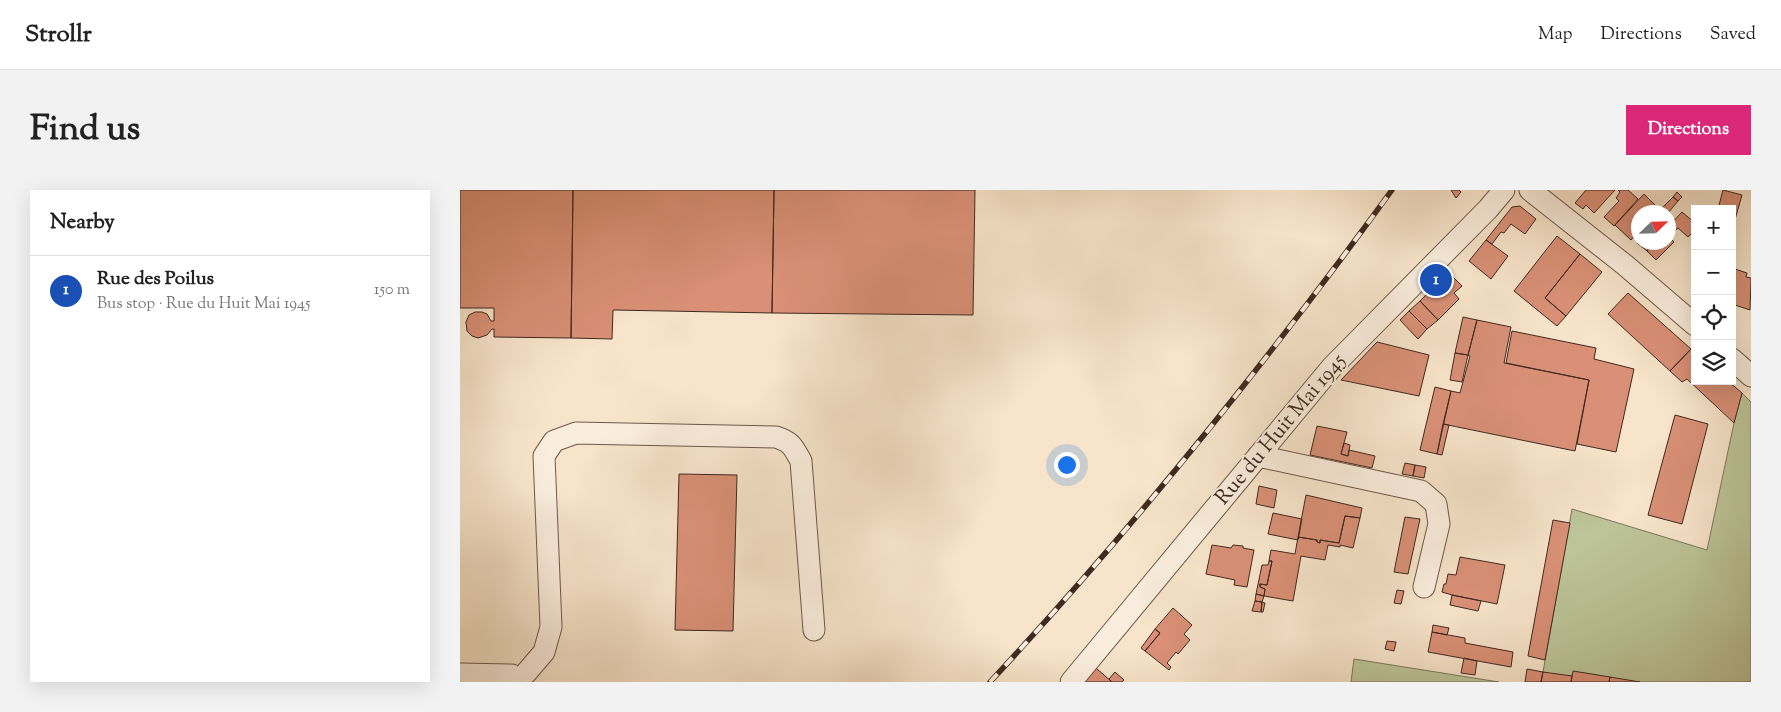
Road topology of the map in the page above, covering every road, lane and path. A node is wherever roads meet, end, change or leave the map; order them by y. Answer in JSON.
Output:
{"nodes":[{"id":1,"x":1504,"y":190,"type":"edge"},
{"id":2,"x":1530,"y":190,"type":"edge"},
{"id":3,"x":1691,"y":322,"type":"edge"},
{"id":4,"x":1736,"y":363,"type":"edge"},
{"id":5,"x":1751,"y":376,"type":"edge"},
{"id":6,"x":1258,"y":456,"type":"junction"},
{"id":7,"x":1424,"y":587,"type":"dead end"},
{"id":8,"x":814,"y":630,"type":"dead end"},
{"id":9,"x":460,"y":674,"type":"edge"},
{"id":10,"x":1071,"y":682,"type":"edge"}],
"edges":[{"from":1,"to":6,"type":"street","name":"Rue du Huit Mai 1945"},
{"from":2,"to":3,"type":"street"},
{"from":4,"to":5,"type":"street"},
{"from":6,"to":7,"type":"street"},
{"from":6,"to":10,"type":"street","name":"Rue du Huit Mai 1945"},
{"from":8,"to":9,"type":"street"}]}
